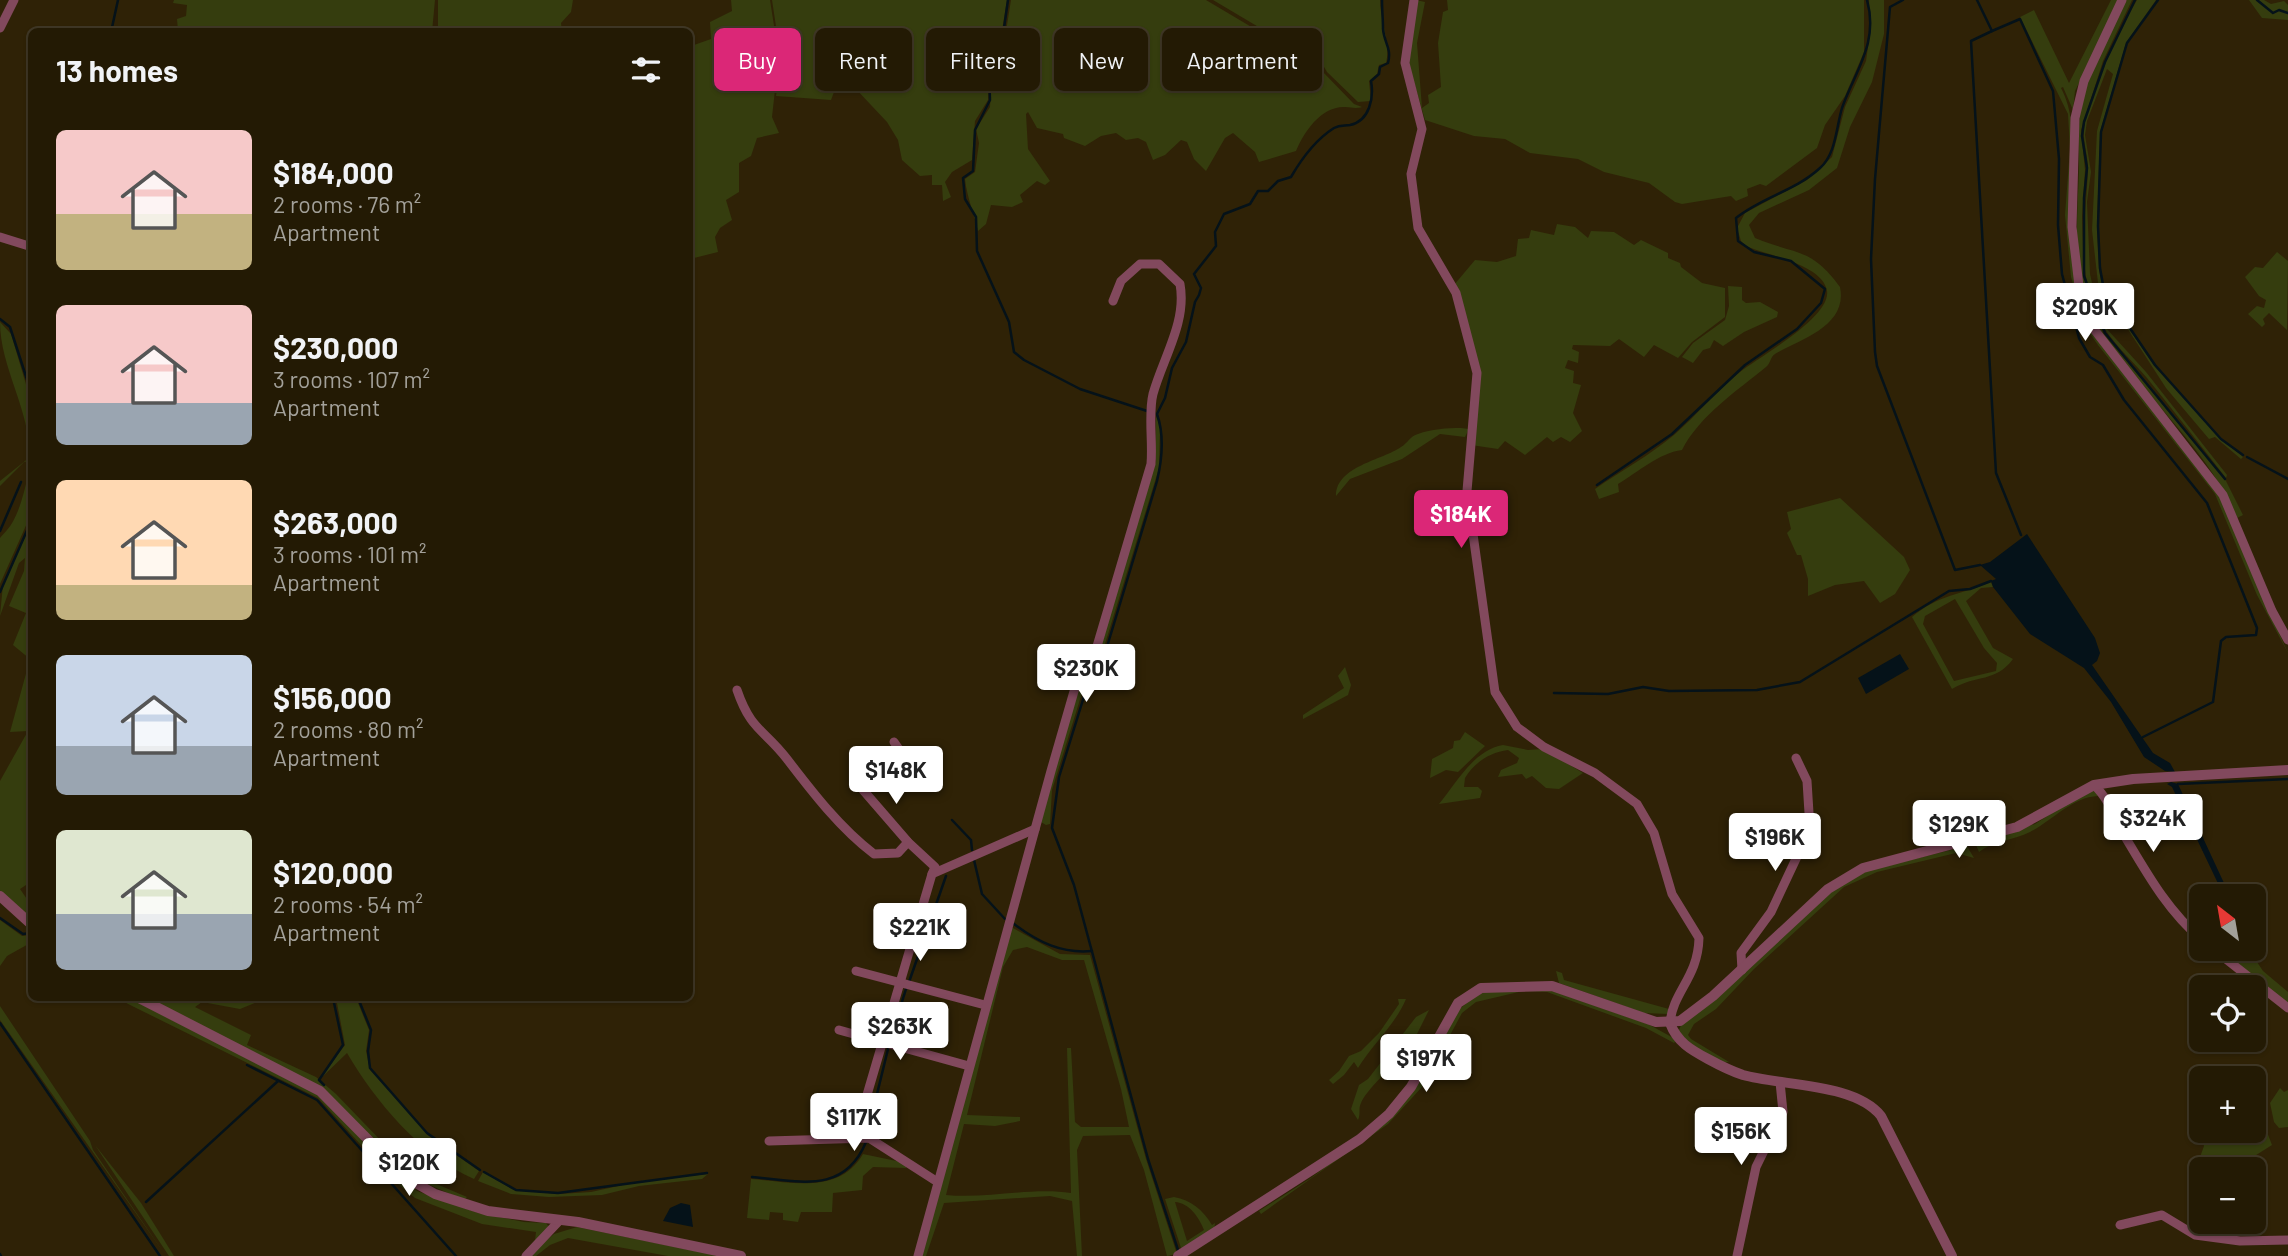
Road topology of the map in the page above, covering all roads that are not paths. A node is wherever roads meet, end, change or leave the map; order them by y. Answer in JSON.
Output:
{"nodes":[{"id":1,"x":14,"y":0,"type":"edge"},
{"id":2,"x":1414,"y":0,"type":"edge"},
{"id":3,"x":2122,"y":0,"type":"edge"},
{"id":4,"x":0,"y":28,"type":"edge"},
{"id":5,"x":0,"y":237,"type":"edge"},
{"id":6,"x":28,"y":246,"type":"edge"},
{"id":7,"x":1113,"y":300,"type":"dead end"},
{"id":8,"x":2288,"y":640,"type":"edge"},
{"id":9,"x":737,"y":690,"type":"dead end"},
{"id":10,"x":894,"y":742,"type":"dead end"},
{"id":11,"x":1796,"y":758,"type":"dead end"},
{"id":12,"x":2288,"y":770,"type":"edge"},
{"id":13,"x":2094,"y":785,"type":"junction"},
{"id":14,"x":1035,"y":829,"type":"junction"},
{"id":15,"x":908,"y":842,"type":"junction"},
{"id":16,"x":932,"y":874,"type":"junction"},
{"id":17,"x":0,"y":896,"type":"edge"},
{"id":18,"x":28,"y":921,"type":"edge"},
{"id":19,"x":2189,"y":927,"type":"edge"},
{"id":20,"x":2228,"y":961,"type":"edge"},
{"id":21,"x":1742,"y":970,"type":"junction"},
{"id":22,"x":856,"y":971,"type":"dead end"},
{"id":23,"x":898,"y":982,"type":"junction"},
{"id":24,"x":145,"y":1001,"type":"edge"},
{"id":25,"x":985,"y":1005,"type":"junction"},
{"id":26,"x":2288,"y":1008,"type":"edge"},
{"id":27,"x":1670,"y":1023,"type":"junction"},
{"id":28,"x":839,"y":1030,"type":"dead end"},
{"id":29,"x":881,"y":1042,"type":"junction"},
{"id":30,"x":969,"y":1066,"type":"junction"},
{"id":31,"x":1780,"y":1082,"type":"junction"},
{"id":32,"x":854,"y":1139,"type":"junction"},
{"id":33,"x":768,"y":1141,"type":"dead end"},
{"id":34,"x":936,"y":1181,"type":"junction"},
{"id":35,"x":560,"y":1220,"type":"junction"},
{"id":36,"x":2120,"y":1225,"type":"dead end"},
{"id":37,"x":2288,"y":1240,"type":"edge"},
{"id":38,"x":1191,"y":1252,"type":"edge"},
{"id":39,"x":526,"y":1256,"type":"edge"},
{"id":40,"x":741,"y":1256,"type":"edge"},
{"id":41,"x":918,"y":1256,"type":"edge"},
{"id":42,"x":1178,"y":1256,"type":"edge"},
{"id":43,"x":1737,"y":1256,"type":"edge"},
{"id":44,"x":1952,"y":1256,"type":"edge"}],
"edges":[{"from":1,"to":4,"type":"street"},
{"from":2,"to":27,"type":"street"},
{"from":3,"to":8,"type":"street"},
{"from":5,"to":6,"type":"street"},
{"from":7,"to":14,"type":"street"},
{"from":9,"to":15,"type":"street"},
{"from":10,"to":15,"type":"street"},
{"from":11,"to":21,"type":"street"},
{"from":12,"to":13,"type":"street"},
{"from":13,"to":19,"type":"street"},
{"from":13,"to":21,"type":"street"},
{"from":14,"to":16,"type":"street"},
{"from":14,"to":25,"type":"street"},
{"from":15,"to":16,"type":"street"},
{"from":16,"to":23,"type":"street"},
{"from":17,"to":18,"type":"street"},
{"from":20,"to":26,"type":"street"},
{"from":21,"to":27,"type":"street"},
{"from":22,"to":23,"type":"street"},
{"from":23,"to":25,"type":"street"},
{"from":23,"to":29,"type":"street"},
{"from":24,"to":35,"type":"street"},
{"from":25,"to":30,"type":"street"},
{"from":27,"to":31,"type":"street"},
{"from":27,"to":38,"type":"street"},
{"from":28,"to":29,"type":"street"},
{"from":29,"to":30,"type":"street"},
{"from":29,"to":32,"type":"street"},
{"from":30,"to":34,"type":"street"},
{"from":31,"to":43,"type":"street"},
{"from":31,"to":44,"type":"street"},
{"from":32,"to":33,"type":"street"},
{"from":32,"to":34,"type":"street"},
{"from":34,"to":41,"type":"street"},
{"from":35,"to":39,"type":"street"},
{"from":35,"to":40,"type":"street"},
{"from":36,"to":37,"type":"street"},
{"from":38,"to":42,"type":"street"}]}
